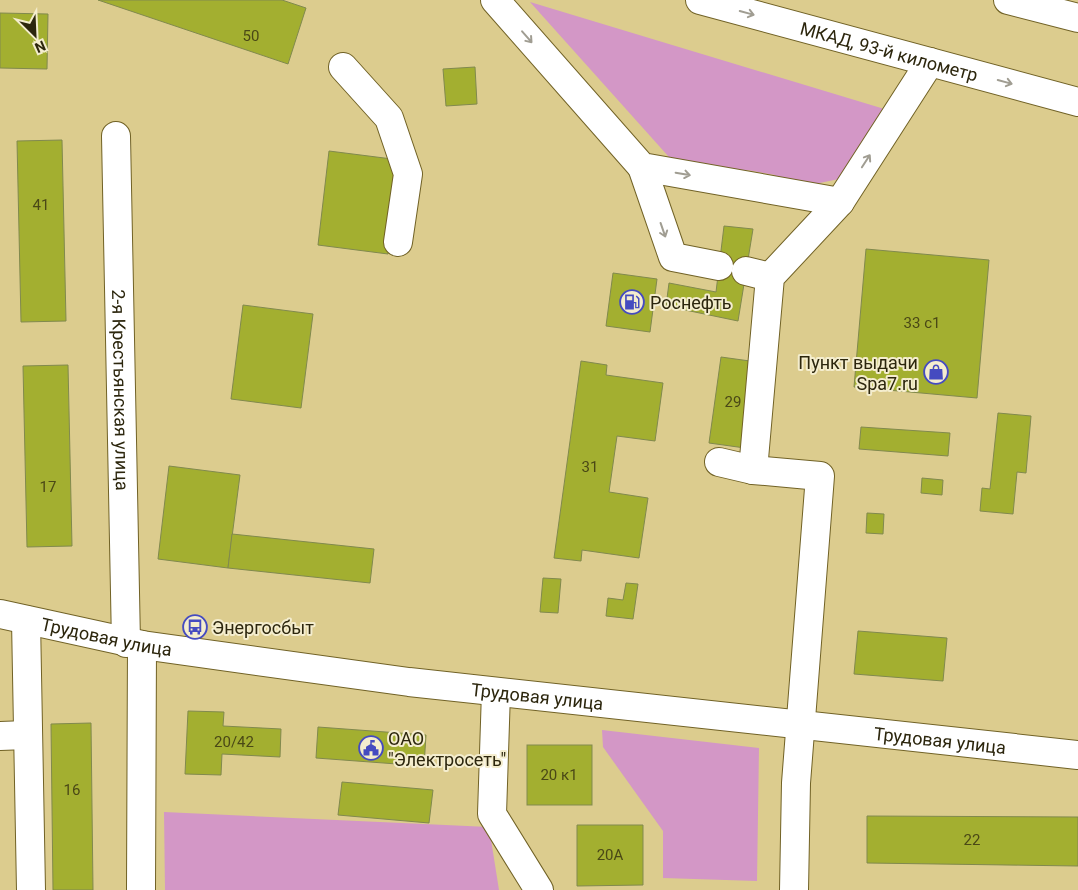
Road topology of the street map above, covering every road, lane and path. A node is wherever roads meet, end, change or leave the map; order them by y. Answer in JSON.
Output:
{"nodes":[{"id":1,"x":495,"y":0,"type":"edge"},
{"id":2,"x":700,"y":0,"type":"edge"},
{"id":3,"x":1008,"y":0,"type":"edge"},
{"id":4,"x":1078,"y":18,"type":"edge"},
{"id":5,"x":930,"y":62,"type":"junction"},
{"id":6,"x":342,"y":67,"type":"dead end"},
{"id":7,"x":1078,"y":102,"type":"edge"},
{"id":8,"x":116,"y":136,"type":"dead end"},
{"id":9,"x":642,"y":167,"type":"junction"},
{"id":10,"x":840,"y":202,"type":"junction"},
{"id":11,"x":398,"y":242,"type":"dead end"},
{"id":12,"x":719,"y":266,"type":"dead end"},
{"id":13,"x":719,"y":462,"type":"dead end"},
{"id":14,"x":753,"y":470,"type":"junction"},
{"id":15,"x":13,"y":617,"type":"edge"},
{"id":16,"x":134,"y":644,"type":"junction"},
{"id":17,"x":496,"y":692,"type":"junction"},
{"id":18,"x":800,"y":726,"type":"junction"},
{"id":19,"x":27,"y":735,"type":"junction"},
{"id":20,"x":0,"y":736,"type":"edge"},
{"id":21,"x":1078,"y":755,"type":"edge"},
{"id":22,"x":31,"y":890,"type":"edge"},
{"id":23,"x":141,"y":890,"type":"edge"},
{"id":24,"x":539,"y":890,"type":"edge"},
{"id":25,"x":794,"y":890,"type":"edge"}],
"edges":[{"from":1,"to":9,"type":"main road","one_way":true},
{"from":2,"to":5,"type":"main road","name":"МКАД, 93-й километр","one_way":true},
{"from":3,"to":4,"type":"main road"},
{"from":5,"to":7,"type":"main road","name":"МКАД, 93-й километр","one_way":true},
{"from":10,"to":5,"type":"main road","one_way":true},
{"from":6,"to":11,"type":"main road"},
{"from":8,"to":16,"type":"main road","name":"2-я Крестьянская улица"},
{"from":9,"to":10,"type":"main road","one_way":true},
{"from":9,"to":12,"type":"main road","one_way":true},
{"from":10,"to":14,"type":"main road"},
{"from":13,"to":14,"type":"main road"},
{"from":14,"to":18,"type":"main road"},
{"from":15,"to":16,"type":"main road","name":"Трудовая улица"},
{"from":15,"to":19,"type":"main road"},
{"from":16,"to":17,"type":"main road","name":"Трудовая улица"},
{"from":16,"to":23,"type":"main road","name":"2-я Крестьянская улица"},
{"from":17,"to":18,"type":"main road","name":"Трудовая улица"},
{"from":17,"to":24,"type":"main road"},
{"from":18,"to":21,"type":"main road","name":"Трудовая улица"},
{"from":18,"to":25,"type":"main road"},
{"from":19,"to":20,"type":"main road"},
{"from":19,"to":22,"type":"main road"}]}
